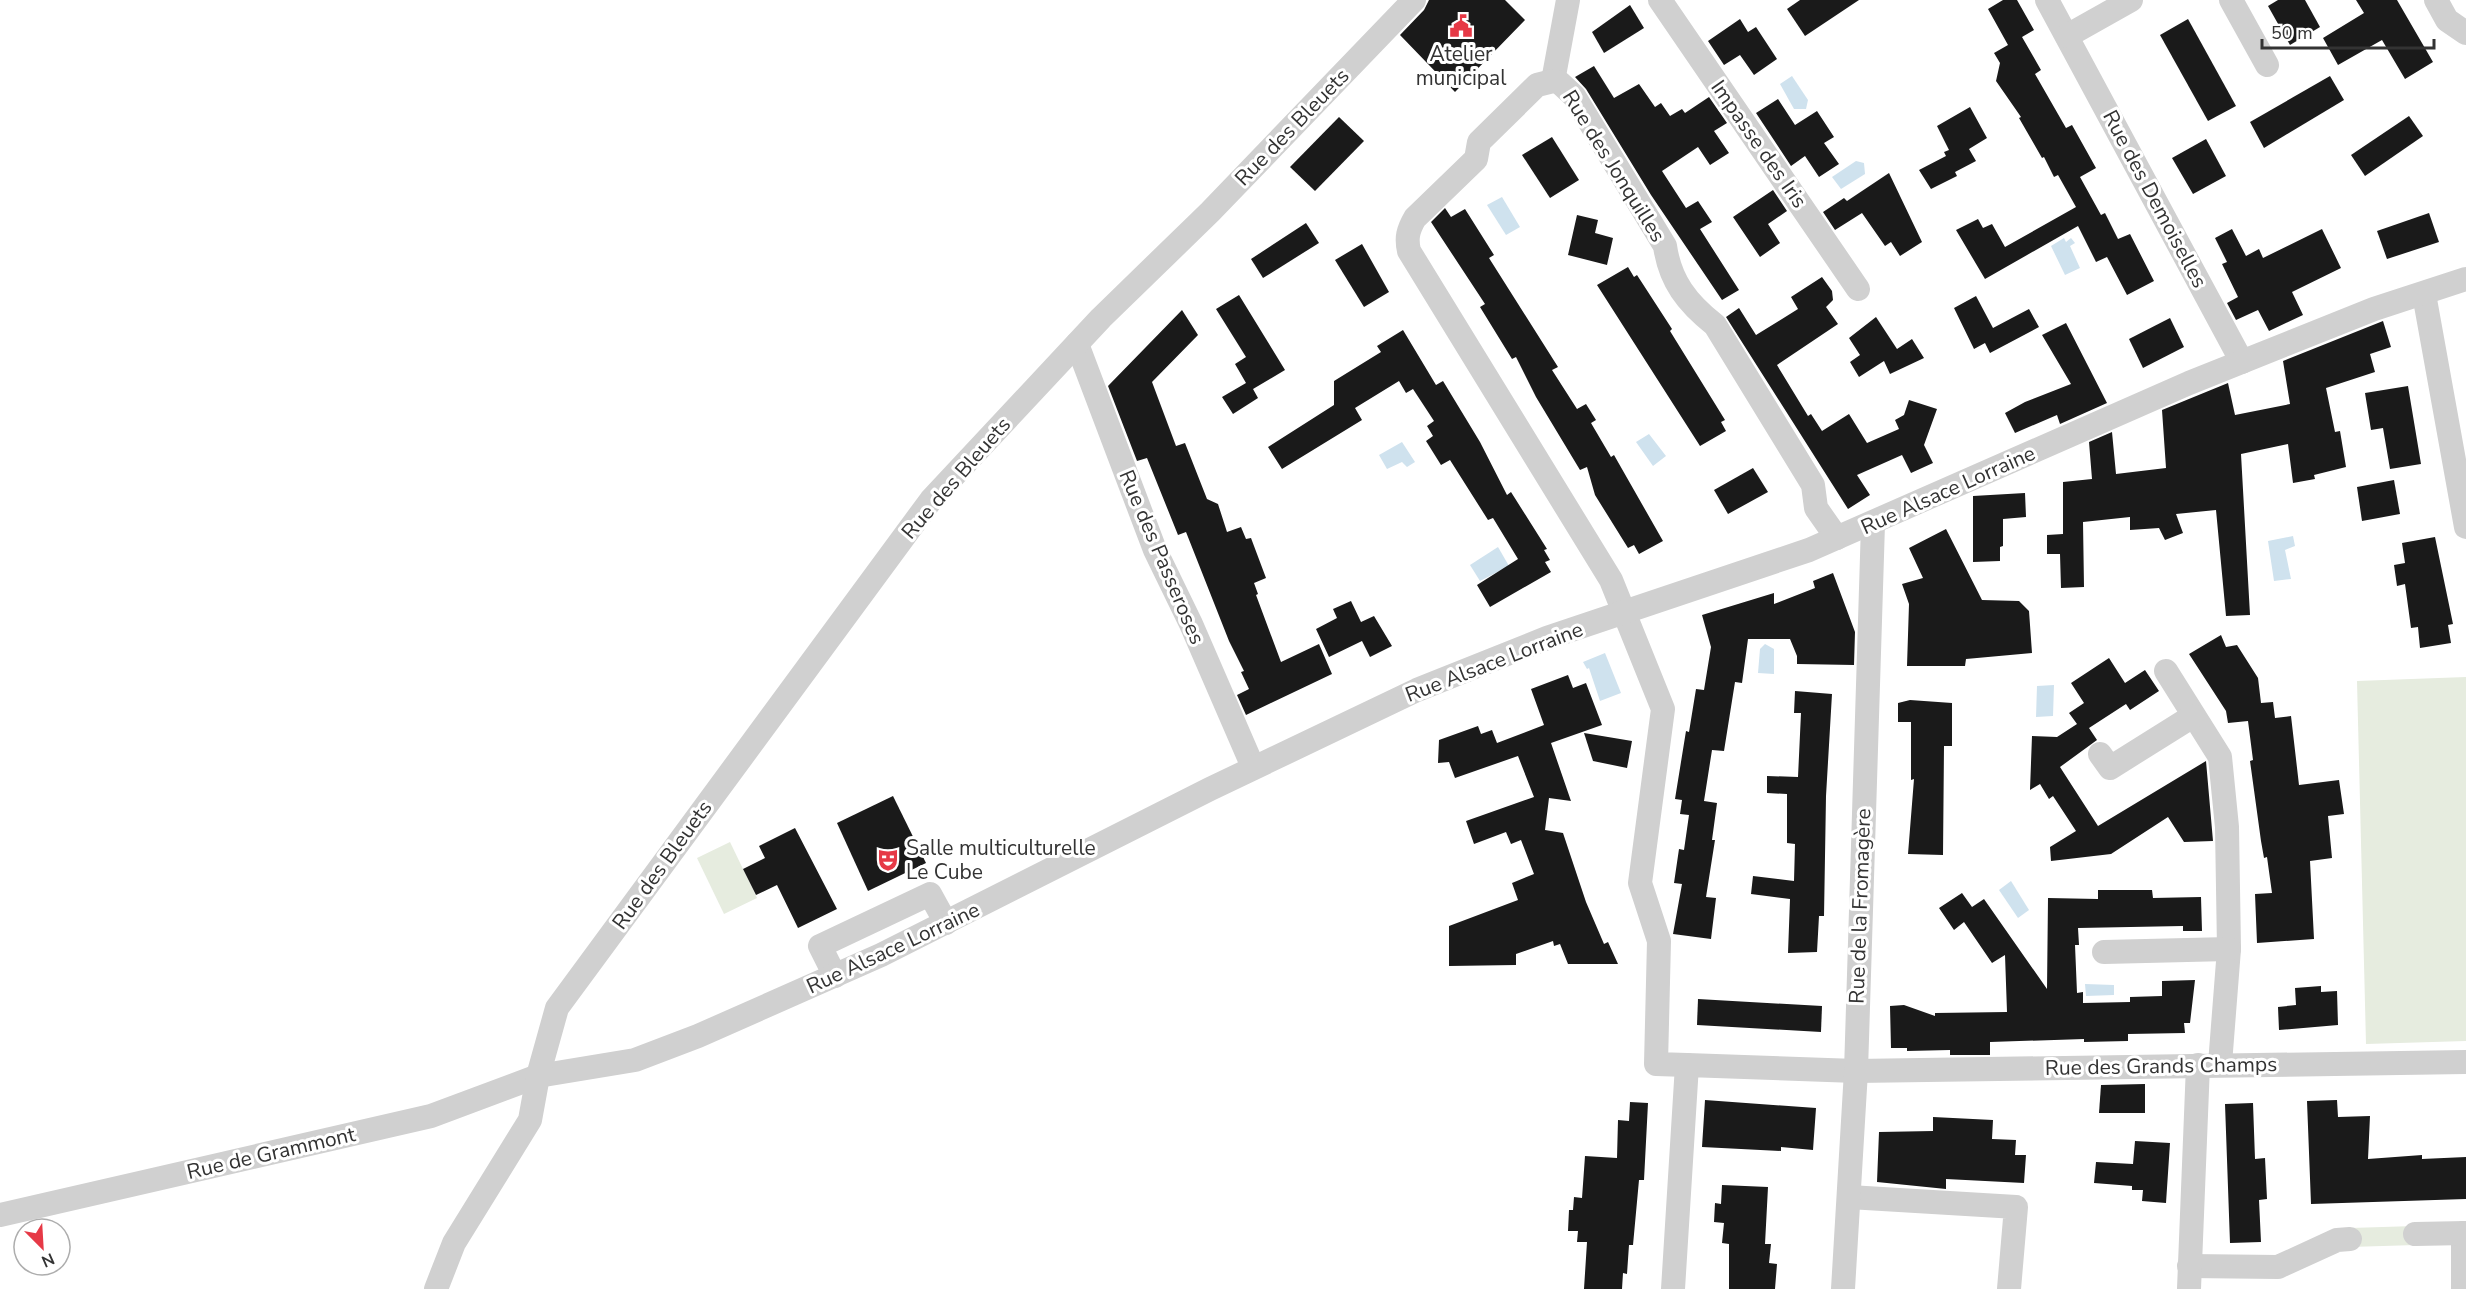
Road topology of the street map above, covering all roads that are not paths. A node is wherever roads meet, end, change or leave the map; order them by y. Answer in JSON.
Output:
{"nodes":[{"id":1,"x":1414,"y":0,"type":"edge"},
{"id":2,"x":1568,"y":0,"type":"edge"},
{"id":3,"x":1660,"y":0,"type":"edge"},
{"id":4,"x":2047,"y":0,"type":"edge"},
{"id":5,"x":2131,"y":0,"type":"edge"},
{"id":6,"x":2231,"y":0,"type":"edge"},
{"id":7,"x":2436,"y":0,"type":"edge"},
{"id":8,"x":2466,"y":33,"type":"edge"},
{"id":9,"x":2067,"y":36,"type":"junction"},
{"id":10,"x":2267,"y":65,"type":"dead end"},
{"id":11,"x":1553,"y":81,"type":"junction"},
{"id":12,"x":2466,"y":279,"type":"edge"},
{"id":13,"x":1858,"y":289,"type":"dead end"},
{"id":14,"x":2424,"y":294,"type":"junction"},
{"id":15,"x":1077,"y":344,"type":"junction"},
{"id":16,"x":2242,"y":362,"type":"junction"},
{"id":17,"x":1873,"y":524,"type":"junction"},
{"id":18,"x":2466,"y":527,"type":"edge"},
{"id":19,"x":1837,"y":538,"type":"junction"},
{"id":20,"x":1625,"y":613,"type":"junction"},
{"id":21,"x":2166,"y":671,"type":"dead end"},
{"id":22,"x":2193,"y":716,"type":"junction"},
{"id":23,"x":2100,"y":754,"type":"dead end"},
{"id":24,"x":1253,"y":767,"type":"junction"},
{"id":25,"x":946,"y":923,"type":"junction"},
{"id":26,"x":2229,"y":949,"type":"junction"},
{"id":27,"x":2104,"y":952,"type":"dead end"},
{"id":28,"x":835,"y":976,"type":"junction"},
{"id":29,"x":2466,"y":1062,"type":"edge"},
{"id":30,"x":1687,"y":1065,"type":"junction"},
{"id":31,"x":2209,"y":1065,"type":"junction"},
{"id":32,"x":1856,"y":1071,"type":"junction"},
{"id":33,"x":538,"y":1076,"type":"junction"},
{"id":34,"x":1849,"y":1197,"type":"junction"},
{"id":35,"x":0,"y":1215,"type":"edge"},
{"id":36,"x":2464,"y":1233,"type":"edge"},
{"id":37,"x":2415,"y":1234,"type":"dead end"},
{"id":38,"x":2350,"y":1239,"type":"dead end"},
{"id":39,"x":2189,"y":1277,"type":"edge"},
{"id":40,"x":436,"y":1289,"type":"edge"},
{"id":41,"x":1673,"y":1289,"type":"edge"},
{"id":42,"x":1843,"y":1289,"type":"edge"},
{"id":43,"x":2009,"y":1289,"type":"edge"},
{"id":44,"x":2463,"y":1289,"type":"edge"}],
"edges":[{"from":1,"to":15,"type":"street","name":"Rue des Bleuets"},
{"from":2,"to":11,"type":"street"},
{"from":3,"to":13,"type":"street","name":"Impasse des Iris"},
{"from":4,"to":9,"type":"street","name":"Rue des Demoiselles"},
{"from":5,"to":9,"type":"street"},
{"from":6,"to":10,"type":"street"},
{"from":7,"to":8,"type":"street"},
{"from":9,"to":16,"type":"street","name":"Rue des Demoiselles"},
{"from":11,"to":19,"type":"street","name":"Rue des Jonquilles"},
{"from":11,"to":20,"type":"street","name":"Rue des Jonquilles"},
{"from":12,"to":14,"type":"street","name":"Rue Alsace Lorraine"},
{"from":14,"to":16,"type":"street","name":"Rue Alsace Lorraine"},
{"from":14,"to":18,"type":"street"},
{"from":15,"to":24,"type":"street","name":"Rue des Passeroses"},
{"from":15,"to":33,"type":"street","name":"Rue des Bleuets"},
{"from":16,"to":17,"type":"street","name":"Rue Alsace Lorraine"},
{"from":17,"to":19,"type":"street","name":"Rue Alsace Lorraine"},
{"from":17,"to":32,"type":"street","name":"Rue de la Fromagère"},
{"from":19,"to":20,"type":"street","name":"Rue Alsace Lorraine"},
{"from":20,"to":24,"type":"street","name":"Rue Alsace Lorraine"},
{"from":20,"to":30,"type":"street","name":"Rue des Grands Champs"},
{"from":21,"to":22,"type":"street"},
{"from":22,"to":23,"type":"street"},
{"from":22,"to":26,"type":"street"},
{"from":24,"to":25,"type":"street","name":"Rue Alsace Lorraine"},
{"from":25,"to":28,"type":"street","name":"Rue Alsace Lorraine"},
{"from":25,"to":28,"type":"street"},
{"from":26,"to":27,"type":"street"},
{"from":26,"to":31,"type":"street"},
{"from":28,"to":33,"type":"street","name":"Rue Alsace Lorraine"},
{"from":29,"to":31,"type":"street","name":"Rue des Grands Champs"},
{"from":30,"to":32,"type":"street","name":"Rue des Grands Champs"},
{"from":30,"to":41,"type":"street"},
{"from":31,"to":32,"type":"street","name":"Rue des Grands Champs"},
{"from":31,"to":39,"type":"street"},
{"from":32,"to":34,"type":"street","name":"Rue de la Fromagère"},
{"from":33,"to":35,"type":"street","name":"Rue de Grammont"},
{"from":33,"to":40,"type":"street","name":"Rue des Bleuets"},
{"from":34,"to":42,"type":"street","name":"Rue de la Fromagère"},
{"from":34,"to":43,"type":"street"},
{"from":36,"to":37,"type":"street"},
{"from":36,"to":44,"type":"street"},
{"from":38,"to":39,"type":"street"}]}
